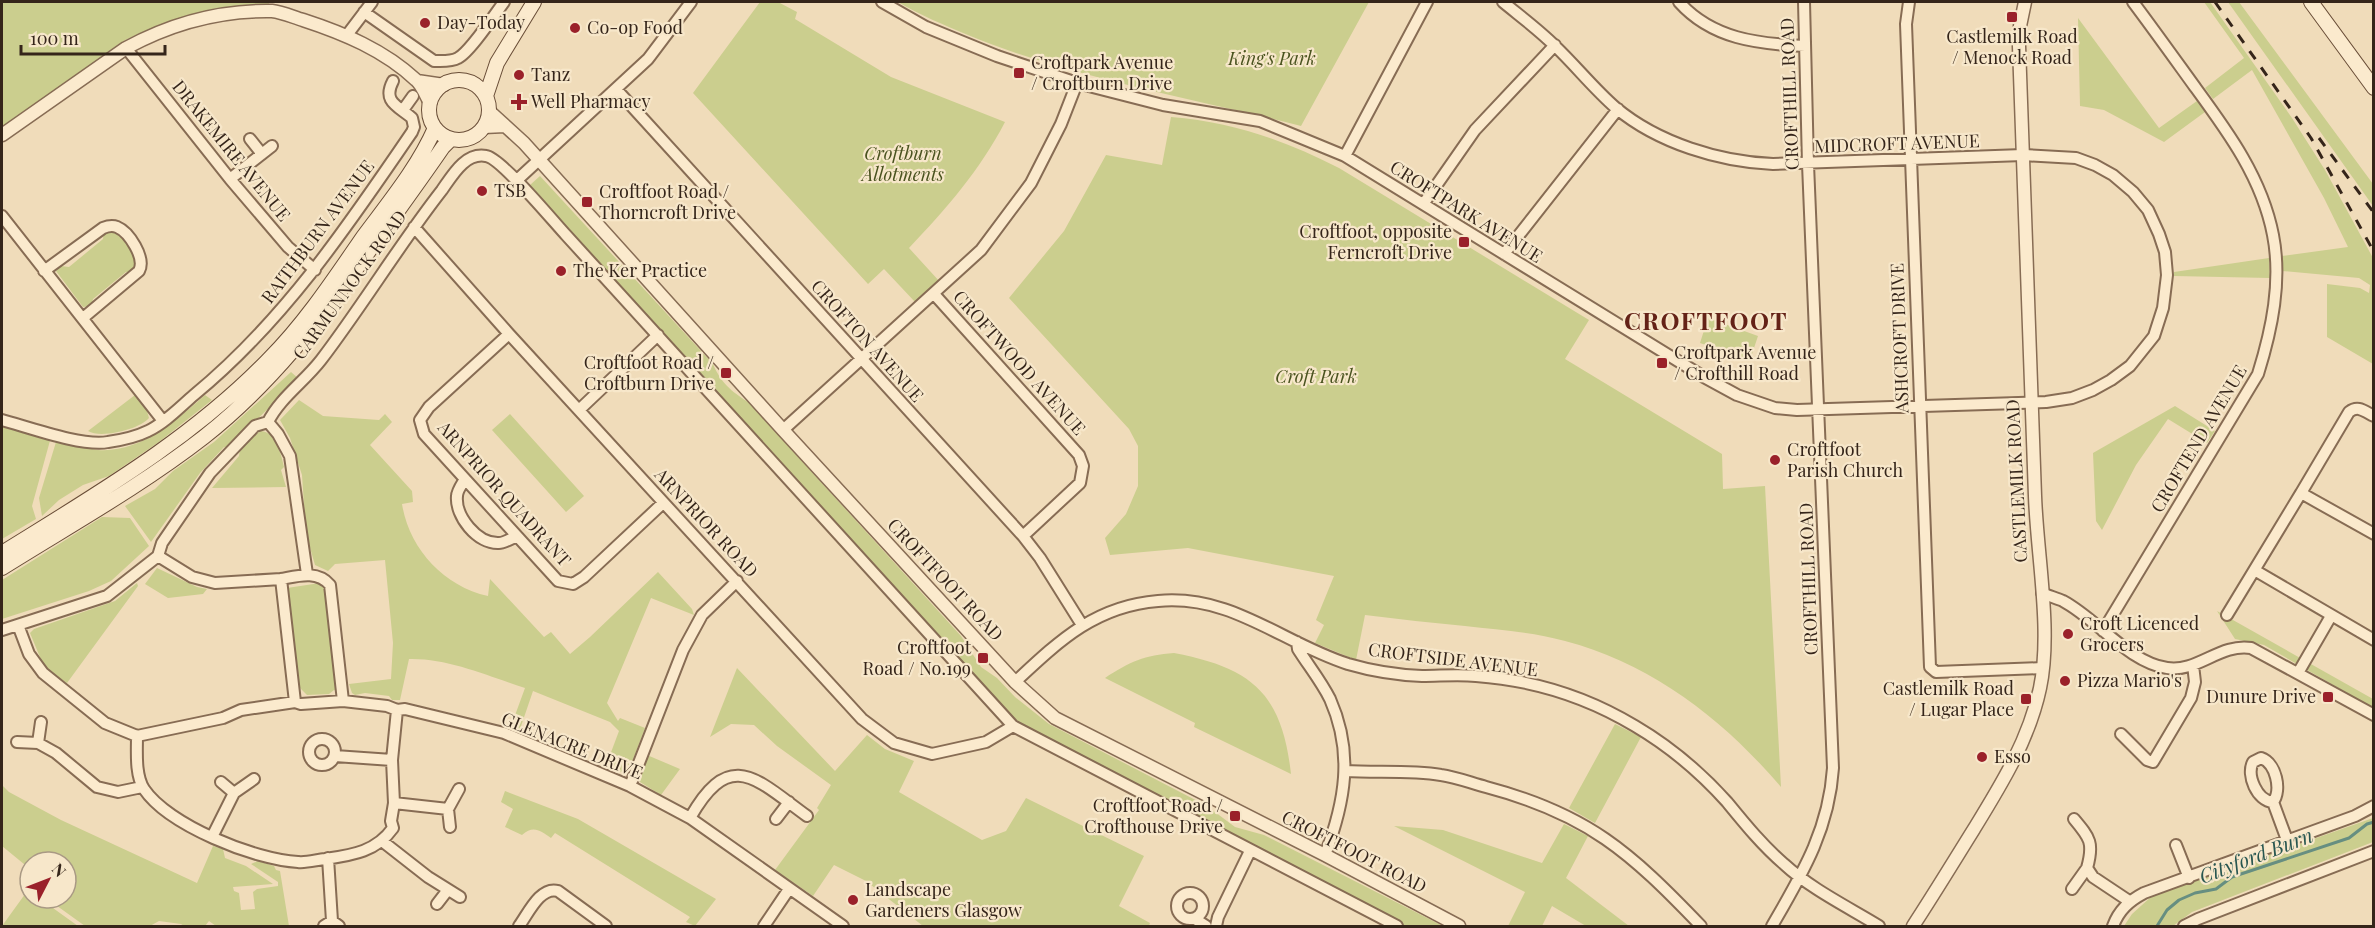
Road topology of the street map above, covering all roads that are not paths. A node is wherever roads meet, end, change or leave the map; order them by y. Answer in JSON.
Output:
{"nodes":[{"id":1,"x":372,"y":2,"type":"edge"},
{"id":2,"x":504,"y":2,"type":"edge"},
{"id":3,"x":534,"y":2,"type":"edge"},
{"id":4,"x":690,"y":2,"type":"edge"},
{"id":5,"x":882,"y":2,"type":"edge"},
{"id":6,"x":1427,"y":2,"type":"edge"},
{"id":7,"x":1503,"y":2,"type":"edge"},
{"id":8,"x":1679,"y":2,"type":"edge"},
{"id":9,"x":1804,"y":2,"type":"edge"},
{"id":10,"x":1909,"y":2,"type":"edge"},
{"id":11,"x":2025,"y":2,"type":"edge"},
{"id":12,"x":2133,"y":2,"type":"edge"},
{"id":13,"x":2311,"y":2,"type":"edge"},
{"id":14,"x":275,"y":6,"type":"edge"},
{"id":15,"x":364,"y":12,"type":"junction"},
{"id":16,"x":347,"y":35,"type":"junction"},
{"id":17,"x":1555,"y":45,"type":"junction"},
{"id":18,"x":1805,"y":46,"type":"junction"},
{"id":19,"x":126,"y":48,"type":"junction"},
{"id":20,"x":497,"y":63,"type":"junction"},
{"id":21,"x":393,"y":81,"type":"dead end"},
{"id":22,"x":417,"y":81,"type":"junction"},
{"id":23,"x":468,"y":81,"type":"junction"},
{"id":24,"x":1077,"y":83,"type":"junction"},
{"id":25,"x":444,"y":85,"type":"junction"},
{"id":26,"x":2373,"y":88,"type":"edge"},
{"id":27,"x":616,"y":89,"type":"junction"},
{"id":28,"x":413,"y":96,"type":"dead end"},
{"id":29,"x":486,"y":96,"type":"junction"},
{"id":30,"x":430,"y":103,"type":"junction"},
{"id":31,"x":1618,"y":109,"type":"junction"},
{"id":32,"x":403,"y":110,"type":"junction"},
{"id":33,"x":490,"y":112,"type":"junction"},
{"id":34,"x":505,"y":126,"type":"junction"},
{"id":35,"x":484,"y":127,"type":"junction"},
{"id":36,"x":435,"y":128,"type":"junction"},
{"id":37,"x":2,"y":135,"type":"edge"},
{"id":38,"x":250,"y":139,"type":"dead end"},
{"id":39,"x":451,"y":139,"type":"junction"},
{"id":40,"x":272,"y":146,"type":"dead end"},
{"id":41,"x":262,"y":154,"type":"junction"},
{"id":42,"x":2023,"y":155,"type":"junction"},
{"id":43,"x":1345,"y":156,"type":"junction"},
{"id":44,"x":538,"y":160,"type":"junction"},
{"id":45,"x":1911,"y":160,"type":"junction"},
{"id":46,"x":1808,"y":164,"type":"junction"},
{"id":47,"x":230,"y":179,"type":"junction"},
{"id":48,"x":516,"y":181,"type":"junction"},
{"id":49,"x":1424,"y":204,"type":"junction"},
{"id":50,"x":2,"y":216,"type":"edge"},
{"id":51,"x":414,"y":227,"type":"junction"},
{"id":52,"x":1503,"y":254,"type":"junction"},
{"id":53,"x":44,"y":270,"type":"junction"},
{"id":54,"x":315,"y":270,"type":"junction"},
{"id":55,"x":934,"y":294,"type":"junction"},
{"id":56,"x":82,"y":318,"type":"junction"},
{"id":57,"x":509,"y":334,"type":"junction"},
{"id":58,"x":658,"y":335,"type":"junction"},
{"id":59,"x":862,"y":360,"type":"junction"},
{"id":60,"x":2031,"y":403,"type":"junction"},
{"id":61,"x":1919,"y":406,"type":"junction"},
{"id":62,"x":579,"y":410,"type":"junction"},
{"id":63,"x":1818,"y":410,"type":"junction"},
{"id":64,"x":2373,"y":416,"type":"edge"},
{"id":65,"x":2,"y":420,"type":"edge"},
{"id":66,"x":164,"y":421,"type":"junction"},
{"id":67,"x":268,"y":422,"type":"junction"},
{"id":68,"x":783,"y":430,"type":"junction"},
{"id":69,"x":465,"y":479,"type":"junction"},
{"id":70,"x":2301,"y":493,"type":"junction"},
{"id":71,"x":663,"y":503,"type":"junction"},
{"id":72,"x":2371,"y":529,"type":"edge"},
{"id":73,"x":517,"y":536,"type":"junction"},
{"id":74,"x":1023,"y":536,"type":"junction"},
{"id":75,"x":2,"y":553,"type":"edge"},
{"id":76,"x":158,"y":556,"type":"junction"},
{"id":77,"x":2,"y":568,"type":"edge"},
{"id":78,"x":2256,"y":571,"type":"junction"},
{"id":79,"x":307,"y":574,"type":"junction"},
{"id":80,"x":281,"y":579,"type":"junction"},
{"id":81,"x":737,"y":580,"type":"junction"},
{"id":82,"x":2042,"y":593,"type":"junction"},
{"id":83,"x":2227,"y":615,"type":"dead end"},
{"id":84,"x":2331,"y":616,"type":"junction"},
{"id":85,"x":1082,"y":624,"type":"junction"},
{"id":86,"x":18,"y":625,"type":"junction"},
{"id":87,"x":2,"y":630,"type":"edge"},
{"id":88,"x":2103,"y":631,"type":"junction"},
{"id":89,"x":2373,"y":640,"type":"edge"},
{"id":90,"x":1297,"y":642,"type":"junction"},
{"id":91,"x":2193,"y":665,"type":"junction"},
{"id":92,"x":2043,"y":668,"type":"junction"},
{"id":93,"x":2298,"y":673,"type":"junction"},
{"id":94,"x":1015,"y":682,"type":"junction"},
{"id":95,"x":343,"y":701,"type":"junction"},
{"id":96,"x":295,"y":702,"type":"junction"},
{"id":97,"x":397,"y":710,"type":"junction"},
{"id":98,"x":2373,"y":715,"type":"edge"},
{"id":99,"x":41,"y":722,"type":"dead end"},
{"id":100,"x":1013,"y":726,"type":"junction"},
{"id":101,"x":2121,"y":734,"type":"dead end"},
{"id":102,"x":137,"y":736,"type":"junction"},
{"id":103,"x":17,"y":742,"type":"dead end"},
{"id":104,"x":38,"y":743,"type":"junction"},
{"id":105,"x":334,"y":756,"type":"dead end"},
{"id":106,"x":392,"y":760,"type":"junction"},
{"id":107,"x":1344,"y":771,"type":"junction"},
{"id":108,"x":254,"y":779,"type":"dead end"},
{"id":109,"x":221,"y":782,"type":"dead end"},
{"id":110,"x":630,"y":786,"type":"junction"},
{"id":111,"x":142,"y":787,"type":"junction"},
{"id":112,"x":459,"y":789,"type":"dead end"},
{"id":113,"x":234,"y":793,"type":"junction"},
{"id":114,"x":789,"y":802,"type":"junction"},
{"id":115,"x":2273,"y":802,"type":"dead end"},
{"id":116,"x":394,"y":803,"type":"junction"},
{"id":117,"x":2373,"y":806,"type":"edge"},
{"id":118,"x":448,"y":808,"type":"junction"},
{"id":119,"x":807,"y":816,"type":"dead end"},
{"id":120,"x":690,"y":818,"type":"junction"},
{"id":121,"x":776,"y":819,"type":"dead end"},
{"id":122,"x":2074,"y":819,"type":"dead end"},
{"id":123,"x":450,"y":827,"type":"dead end"},
{"id":124,"x":212,"y":837,"type":"junction"},
{"id":125,"x":2287,"y":840,"type":"junction"},
{"id":126,"x":382,"y":841,"type":"junction"},
{"id":127,"x":2176,"y":845,"type":"dead end"},
{"id":128,"x":1250,"y":851,"type":"junction"},
{"id":129,"x":2373,"y":851,"type":"edge"},
{"id":130,"x":1325,"y":855,"type":"junction"},
{"id":131,"x":328,"y":858,"type":"junction"},
{"id":132,"x":2087,"y":868,"type":"junction"},
{"id":133,"x":1801,"y":877,"type":"junction"},
{"id":134,"x":2189,"y":878,"type":"junction"},
{"id":135,"x":789,"y":889,"type":"junction"},
{"id":136,"x":2072,"y":889,"type":"dead end"},
{"id":137,"x":447,"y":891,"type":"junction"},
{"id":138,"x":460,"y":897,"type":"dead end"},
{"id":139,"x":2129,"y":901,"type":"junction"},
{"id":140,"x":437,"y":904,"type":"dead end"},
{"id":141,"x":1194,"y":919,"type":"dead end"},
{"id":142,"x":332,"y":925,"type":"edge"},
{"id":143,"x":1391,"y":925,"type":"edge"},
{"id":144,"x":519,"y":927,"type":"edge"},
{"id":145,"x":606,"y":927,"type":"edge"},
{"id":146,"x":764,"y":927,"type":"edge"},
{"id":147,"x":843,"y":927,"type":"edge"},
{"id":148,"x":1206,"y":927,"type":"edge"},
{"id":149,"x":1216,"y":927,"type":"edge"},
{"id":150,"x":1460,"y":927,"type":"edge"},
{"id":151,"x":1701,"y":927,"type":"edge"},
{"id":152,"x":1772,"y":927,"type":"edge"},
{"id":153,"x":1879,"y":927,"type":"edge"},
{"id":154,"x":1913,"y":927,"type":"edge"},
{"id":155,"x":2113,"y":927,"type":"edge"},
{"id":156,"x":2184,"y":927,"type":"edge"}],
"edges":[{"from":1,"to":15,"type":"street"},
{"from":2,"to":15,"type":"street"},
{"from":3,"to":20,"type":"main road"},
{"from":4,"to":27,"type":"street"},
{"from":5,"to":24,"type":"street","name":"CROFTPARK AVENUE"},
{"from":6,"to":43,"type":"street"},
{"from":7,"to":17,"type":"street","name":"MIDCROFT AVENUE"},
{"from":8,"to":18,"type":"street"},
{"from":9,"to":18,"type":"street","name":"CROFTHILL ROAD"},
{"from":10,"to":45,"type":"street","name":"ASHCROFT DRIVE"},
{"from":11,"to":42,"type":"street","name":"CASTLEMILK ROAD"},
{"from":12,"to":88,"type":"street","name":"CROFTEND AVENUE"},
{"from":13,"to":26,"type":"main road"},
{"from":14,"to":16,"type":"street"},
{"from":14,"to":19,"type":"street"},
{"from":15,"to":16,"type":"street"},
{"from":16,"to":22,"type":"street"},
{"from":17,"to":31,"type":"street","name":"MIDCROFT AVENUE"},
{"from":17,"to":49,"type":"street"},
{"from":18,"to":46,"type":"street","name":"CROFTHILL ROAD"},
{"from":19,"to":37,"type":"street"},
{"from":19,"to":47,"type":"street","name":"DRAKEMIRE AVENUE"},
{"from":20,"to":23,"type":"main road"},
{"from":20,"to":29,"type":"main road"},
{"from":21,"to":32,"type":"street","name":"RAITHBURN AVENUE"},
{"from":22,"to":25,"type":"street"},
{"from":22,"to":30,"type":"street"},
{"from":23,"to":25,"type":"main road"},
{"from":23,"to":29,"type":"main road"},
{"from":24,"to":43,"type":"street","name":"CROFTPARK AVENUE"},
{"from":24,"to":55,"type":"street"},
{"from":25,"to":30,"type":"main road"},
{"from":27,"to":44,"type":"street"},
{"from":27,"to":59,"type":"street","name":"CROFTON AVENUE"},
{"from":28,"to":32,"type":"street"},
{"from":29,"to":33,"type":"main road"},
{"from":30,"to":36,"type":"main road"},
{"from":31,"to":46,"type":"street","name":"MIDCROFT AVENUE"},
{"from":31,"to":52,"type":"street"},
{"from":32,"to":54,"type":"street","name":"RAITHBURN AVENUE"},
{"from":33,"to":34,"type":"street","name":"CROFTFOOT ROAD"},
{"from":33,"to":35,"type":"main road"},
{"from":34,"to":35,"type":"street"},
{"from":34,"to":44,"type":"street","name":"CROFTFOOT ROAD"},
{"from":35,"to":39,"type":"main road"},
{"from":36,"to":39,"type":"main road"},
{"from":36,"to":75,"type":"main road","name":"CARMUNNOCK ROAD"},
{"from":38,"to":41,"type":"street"},
{"from":39,"to":77,"type":"main road","name":"CARMUNNOCK ROAD"},
{"from":40,"to":41,"type":"street"},
{"from":41,"to":47,"type":"street"},
{"from":42,"to":45,"type":"street","name":"MIDCROFT AVENUE"},
{"from":42,"to":60,"type":"street","name":"CASTLEMILK ROAD"},
{"from":42,"to":60,"type":"street","name":"MIDCROFT AVENUE"},
{"from":43,"to":49,"type":"street","name":"CROFTPARK AVENUE"},
{"from":44,"to":48,"type":"street"},
{"from":44,"to":68,"type":"street","name":"CROFTFOOT ROAD"},
{"from":45,"to":46,"type":"street","name":"MIDCROFT AVENUE"},
{"from":45,"to":61,"type":"street","name":"ASHCROFT DRIVE"},
{"from":46,"to":63,"type":"street","name":"CROFTHILL ROAD"},
{"from":47,"to":54,"type":"street","name":"DRAKEMIRE AVENUE"},
{"from":48,"to":51,"type":"street","name":"CARMUNNOCK ROAD"},
{"from":48,"to":58,"type":"street"},
{"from":49,"to":52,"type":"street","name":"CROFTPARK AVENUE"},
{"from":50,"to":53,"type":"street"},
{"from":51,"to":57,"type":"street","name":"ARNPRIOR ROAD"},
{"from":51,"to":67,"type":"street","name":"CARMUNNOCK ROAD"},
{"from":52,"to":63,"type":"street","name":"CROFTPARK AVENUE"},
{"from":53,"to":56,"type":"street"},
{"from":53,"to":56,"type":"street"},
{"from":54,"to":66,"type":"street","name":"RAITHBURN AVENUE"},
{"from":55,"to":59,"type":"street"},
{"from":55,"to":74,"type":"street","name":"CROFTWOOD AVENUE"},
{"from":56,"to":66,"type":"street"},
{"from":57,"to":62,"type":"street","name":"ARNPRIOR ROAD"},
{"from":57,"to":69,"type":"street","name":"ARNPRIOR QUADRANT"},
{"from":58,"to":62,"type":"street"},
{"from":58,"to":100,"type":"street"},
{"from":59,"to":68,"type":"street"},
{"from":59,"to":74,"type":"street","name":"CROFTON AVENUE"},
{"from":60,"to":61,"type":"street","name":"CROFTPARK AVENUE"},
{"from":60,"to":82,"type":"street","name":"CASTLEMILK ROAD"},
{"from":61,"to":63,"type":"street","name":"CROFTPARK AVENUE"},
{"from":61,"to":92,"type":"street","name":"ASHCROFT DRIVE"},
{"from":62,"to":71,"type":"street","name":"ARNPRIOR ROAD"},
{"from":63,"to":133,"type":"street","name":"CROFTHILL ROAD"},
{"from":64,"to":70,"type":"street"},
{"from":65,"to":66,"type":"street","name":"RAITHBURN AVENUE"},
{"from":67,"to":76,"type":"street","name":"CARMUNNOCK ROAD"},
{"from":67,"to":79,"type":"street"},
{"from":68,"to":94,"type":"street","name":"CROFTFOOT ROAD"},
{"from":69,"to":73,"type":"street","name":"ARNPRIOR QUADRANT"},
{"from":69,"to":73,"type":"street"},
{"from":70,"to":72,"type":"street"},
{"from":70,"to":78,"type":"street"},
{"from":71,"to":73,"type":"street","name":"ARNPRIOR QUADRANT"},
{"from":71,"to":81,"type":"street","name":"ARNPRIOR ROAD"},
{"from":74,"to":85,"type":"street","name":"CROFTON AVENUE"},
{"from":76,"to":80,"type":"street"},
{"from":76,"to":86,"type":"street","name":"CARMUNNOCK ROAD"},
{"from":78,"to":83,"type":"street"},
{"from":78,"to":84,"type":"street"},
{"from":79,"to":80,"type":"street"},
{"from":79,"to":95,"type":"street"},
{"from":80,"to":96,"type":"street"},
{"from":81,"to":100,"type":"street","name":"ARNPRIOR ROAD"},
{"from":81,"to":110,"type":"street"},
{"from":82,"to":88,"type":"street"},
{"from":82,"to":92,"type":"street","name":"CASTLEMILK ROAD"},
{"from":84,"to":89,"type":"street"},
{"from":84,"to":93,"type":"street"},
{"from":85,"to":90,"type":"street","name":"CROFTSIDE AVENUE"},
{"from":85,"to":94,"type":"street","name":"CROFTSIDE AVENUE"},
{"from":86,"to":87,"type":"street","name":"CARMUNNOCK ROAD"},
{"from":86,"to":102,"type":"street"},
{"from":88,"to":91,"type":"street"},
{"from":90,"to":107,"type":"street"},
{"from":90,"to":133,"type":"street","name":"CROFTSIDE AVENUE"},
{"from":91,"to":93,"type":"street"},
{"from":91,"to":101,"type":"street"},
{"from":92,"to":154,"type":"street","name":"CASTLEMILK ROAD"},
{"from":93,"to":98,"type":"street"},
{"from":94,"to":130,"type":"street","name":"CROFTFOOT ROAD"},
{"from":95,"to":96,"type":"street","name":"GLENACRE DRIVE"},
{"from":95,"to":97,"type":"street","name":"GLENACRE DRIVE"},
{"from":96,"to":102,"type":"street","name":"GLENACRE DRIVE"},
{"from":97,"to":106,"type":"street"},
{"from":97,"to":110,"type":"street","name":"GLENACRE DRIVE"},
{"from":99,"to":104,"type":"street"},
{"from":100,"to":128,"type":"street"},
{"from":102,"to":111,"type":"street"},
{"from":103,"to":104,"type":"street"},
{"from":104,"to":111,"type":"street"},
{"from":105,"to":106,"type":"street"},
{"from":106,"to":116,"type":"street"},
{"from":107,"to":130,"type":"street"},
{"from":107,"to":151,"type":"street"},
{"from":108,"to":113,"type":"street"},
{"from":109,"to":113,"type":"street"},
{"from":110,"to":120,"type":"street","name":"GLENACRE DRIVE"},
{"from":111,"to":124,"type":"street"},
{"from":112,"to":118,"type":"street"},
{"from":113,"to":124,"type":"street"},
{"from":114,"to":119,"type":"street"},
{"from":114,"to":120,"type":"street"},
{"from":114,"to":121,"type":"street"},
{"from":115,"to":125,"type":"street"},
{"from":116,"to":118,"type":"street"},
{"from":116,"to":126,"type":"street"},
{"from":117,"to":125,"type":"street"},
{"from":118,"to":123,"type":"street"},
{"from":120,"to":135,"type":"street","name":"GLENACRE DRIVE"},
{"from":122,"to":132,"type":"street"},
{"from":124,"to":131,"type":"street"},
{"from":125,"to":134,"type":"street"},
{"from":126,"to":131,"type":"street"},
{"from":126,"to":137,"type":"street"},
{"from":127,"to":134,"type":"street"},
{"from":128,"to":143,"type":"street"},
{"from":128,"to":149,"type":"street"},
{"from":129,"to":156,"type":"street"},
{"from":130,"to":150,"type":"street","name":"CROFTFOOT ROAD"},
{"from":131,"to":142,"type":"street"},
{"from":132,"to":136,"type":"street"},
{"from":132,"to":139,"type":"street"},
{"from":133,"to":152,"type":"street","name":"CROFTHILL ROAD"},
{"from":133,"to":153,"type":"street","name":"CROFTSIDE AVENUE"},
{"from":134,"to":139,"type":"street"},
{"from":135,"to":146,"type":"street"},
{"from":135,"to":147,"type":"street","name":"GLENACRE DRIVE"},
{"from":137,"to":138,"type":"street"},
{"from":137,"to":140,"type":"street"},
{"from":139,"to":155,"type":"street"},
{"from":141,"to":148,"type":"street"},
{"from":144,"to":145,"type":"street"}]}
